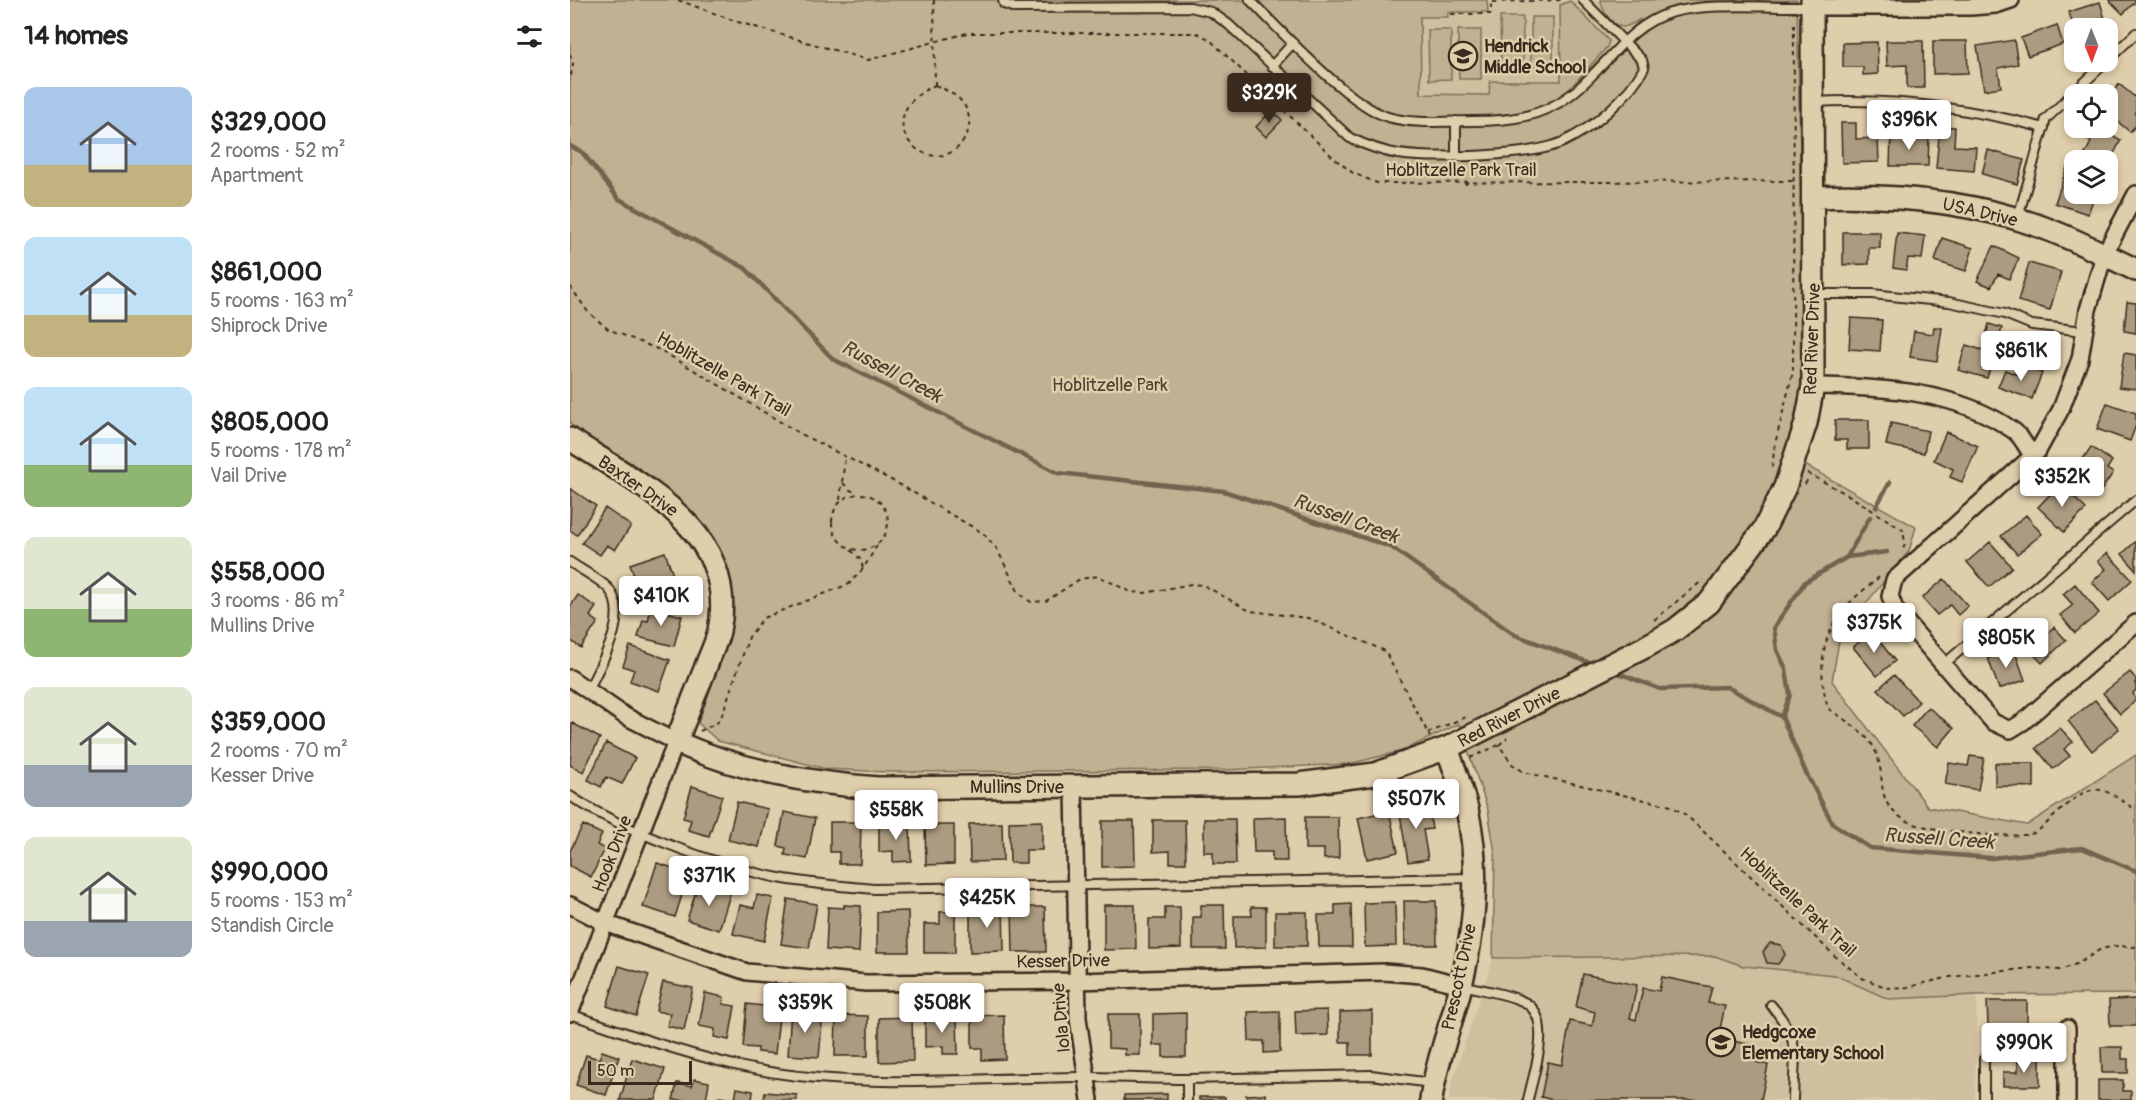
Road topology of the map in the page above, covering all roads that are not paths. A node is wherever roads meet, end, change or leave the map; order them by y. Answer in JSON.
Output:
{"nodes":[{"id":1,"x":1003,"y":0,"type":"edge"},
{"id":2,"x":1250,"y":0,"type":"edge"},
{"id":3,"x":1584,"y":0,"type":"edge"},
{"id":4,"x":2011,"y":0,"type":"edge"},
{"id":5,"x":1164,"y":4,"type":"edge"},
{"id":6,"x":1807,"y":8,"type":"edge"},
{"id":7,"x":2136,"y":33,"type":"edge"},
{"id":8,"x":1624,"y":40,"type":"junction"},
{"id":9,"x":1293,"y":42,"type":"junction"},
{"id":10,"x":2118,"y":50,"type":"edge"},
{"id":11,"x":1272,"y":66,"type":"junction"},
{"id":12,"x":2095,"y":72,"type":"edge"},
{"id":13,"x":1814,"y":102,"type":"junction"},
{"id":14,"x":1456,"y":121,"type":"junction"},
{"id":15,"x":2044,"y":128,"type":"junction"},
{"id":16,"x":1456,"y":155,"type":"junction"},
{"id":17,"x":1808,"y":189,"type":"junction"},
{"id":18,"x":2136,"y":194,"type":"edge"},
{"id":19,"x":2017,"y":219,"type":"junction"},
{"id":20,"x":2104,"y":255,"type":"junction"},
{"id":21,"x":2136,"y":270,"type":"edge"},
{"id":22,"x":1813,"y":294,"type":"junction"},
{"id":23,"x":2084,"y":331,"type":"junction"},
{"id":24,"x":1813,"y":386,"type":"junction"},
{"id":25,"x":570,"y":439,"type":"edge"},
{"id":26,"x":2038,"y":451,"type":"junction"},
{"id":27,"x":2136,"y":500,"type":"edge"},
{"id":28,"x":570,"y":562,"type":"edge"},
{"id":29,"x":2136,"y":623,"type":"edge"},
{"id":30,"x":1943,"y":666,"type":"junction"},
{"id":31,"x":570,"y":678,"type":"edge"},
{"id":32,"x":588,"y":691,"type":"junction"},
{"id":33,"x":676,"y":742,"type":"junction"},
{"id":34,"x":1439,"y":744,"type":"junction"},
{"id":35,"x":1074,"y":787,"type":"junction"},
{"id":36,"x":570,"y":796,"type":"edge"},
{"id":37,"x":641,"y":832,"type":"junction"},
{"id":38,"x":1474,"y":878,"type":"junction"},
{"id":39,"x":1075,"y":885,"type":"junction"},
{"id":40,"x":570,"y":905,"type":"edge"},
{"id":41,"x":605,"y":923,"type":"junction"},
{"id":42,"x":1077,"y":981,"type":"junction"},
{"id":43,"x":1461,"y":985,"type":"junction"},
{"id":44,"x":1771,"y":1005,"type":"dead end"},
{"id":45,"x":570,"y":1013,"type":"edge"},
{"id":46,"x":2067,"y":1036,"type":"joint"},
{"id":47,"x":1087,"y":1077,"type":"junction"},
{"id":48,"x":1187,"y":1079,"type":"junction"},
{"id":49,"x":1432,"y":1092,"type":"edge"},
{"id":50,"x":1090,"y":1100,"type":"edge"},
{"id":51,"x":1187,"y":1100,"type":"edge"},
{"id":52,"x":1528,"y":1100,"type":"edge"},
{"id":53,"x":1793,"y":1100,"type":"edge"},
{"id":54,"x":1983,"y":1100,"type":"edge"},
{"id":55,"x":2067,"y":1100,"type":"edge"}],
"edges":[{"from":1,"to":5,"type":"lane"},
{"from":2,"to":9,"type":"lane"},
{"from":3,"to":8,"type":"lane"},
{"from":4,"to":6,"type":"street"},
{"from":5,"to":11,"type":"lane"},
{"from":6,"to":8,"type":"lane"},
{"from":6,"to":13,"type":"street","name":"Red River Drive"},
{"from":7,"to":10,"type":"lane"},
{"from":8,"to":14,"type":"lane"},
{"from":8,"to":16,"type":"lane"},
{"from":9,"to":11,"type":"lane"},
{"from":9,"to":14,"type":"lane"},
{"from":11,"to":16,"type":"lane"},
{"from":12,"to":15,"type":"lane"},
{"from":13,"to":15,"type":"lane"},
{"from":13,"to":17,"type":"street","name":"Red River Drive"},
{"from":14,"to":16,"type":"lane"},
{"from":15,"to":19,"type":"lane"},
{"from":17,"to":19,"type":"street","name":"USA Drive"},
{"from":17,"to":22,"type":"street","name":"Red River Drive"},
{"from":18,"to":20,"type":"street"},
{"from":19,"to":20,"type":"street","name":"USA Drive"},
{"from":20,"to":21,"type":"street","name":"USA Drive"},
{"from":20,"to":23,"type":"street"},
{"from":22,"to":23,"type":"lane"},
{"from":22,"to":24,"type":"street","name":"Red River Drive"},
{"from":23,"to":26,"type":"street"},
{"from":24,"to":26,"type":"street"},
{"from":24,"to":34,"type":"street","name":"Red River Drive"},
{"from":25,"to":33,"type":"street","name":"Baxter Drive"},
{"from":26,"to":30,"type":"street"},
{"from":27,"to":30,"type":"lane"},
{"from":28,"to":32,"type":"lane"},
{"from":29,"to":30,"type":"street"},
{"from":31,"to":32,"type":"street","name":"Mullins Drive"},
{"from":32,"to":33,"type":"street","name":"Mullins Drive"},
{"from":33,"to":35,"type":"street","name":"Mullins Drive"},
{"from":33,"to":37,"type":"street","name":"Hook Drive"},
{"from":34,"to":35,"type":"street","name":"Mullins Drive"},
{"from":34,"to":38,"type":"street","name":"Prescott Drive"},
{"from":35,"to":39,"type":"street","name":"Iola Drive"},
{"from":36,"to":37,"type":"lane"},
{"from":37,"to":39,"type":"lane"},
{"from":37,"to":41,"type":"street","name":"Hook Drive"},
{"from":38,"to":39,"type":"lane"},
{"from":38,"to":43,"type":"street","name":"Prescott Drive"},
{"from":39,"to":42,"type":"street","name":"Iola Drive"},
{"from":40,"to":41,"type":"street","name":"Kesser Drive"},
{"from":41,"to":42,"type":"street","name":"Kesser Drive"},
{"from":41,"to":45,"type":"street","name":"Hook Drive"},
{"from":42,"to":43,"type":"street","name":"Kesser Drive"},
{"from":42,"to":47,"type":"street","name":"Iola Drive"},
{"from":43,"to":49,"type":"street","name":"Prescott Drive"},
{"from":43,"to":52,"type":"lane"},
{"from":44,"to":53,"type":"lane"},
{"from":45,"to":47,"type":"lane"},
{"from":46,"to":54,"type":"lane"},
{"from":46,"to":55,"type":"street"},
{"from":47,"to":48,"type":"lane"},
{"from":47,"to":50,"type":"street","name":"Iola Drive"},
{"from":48,"to":49,"type":"lane"},
{"from":48,"to":51,"type":"lane"}]}
